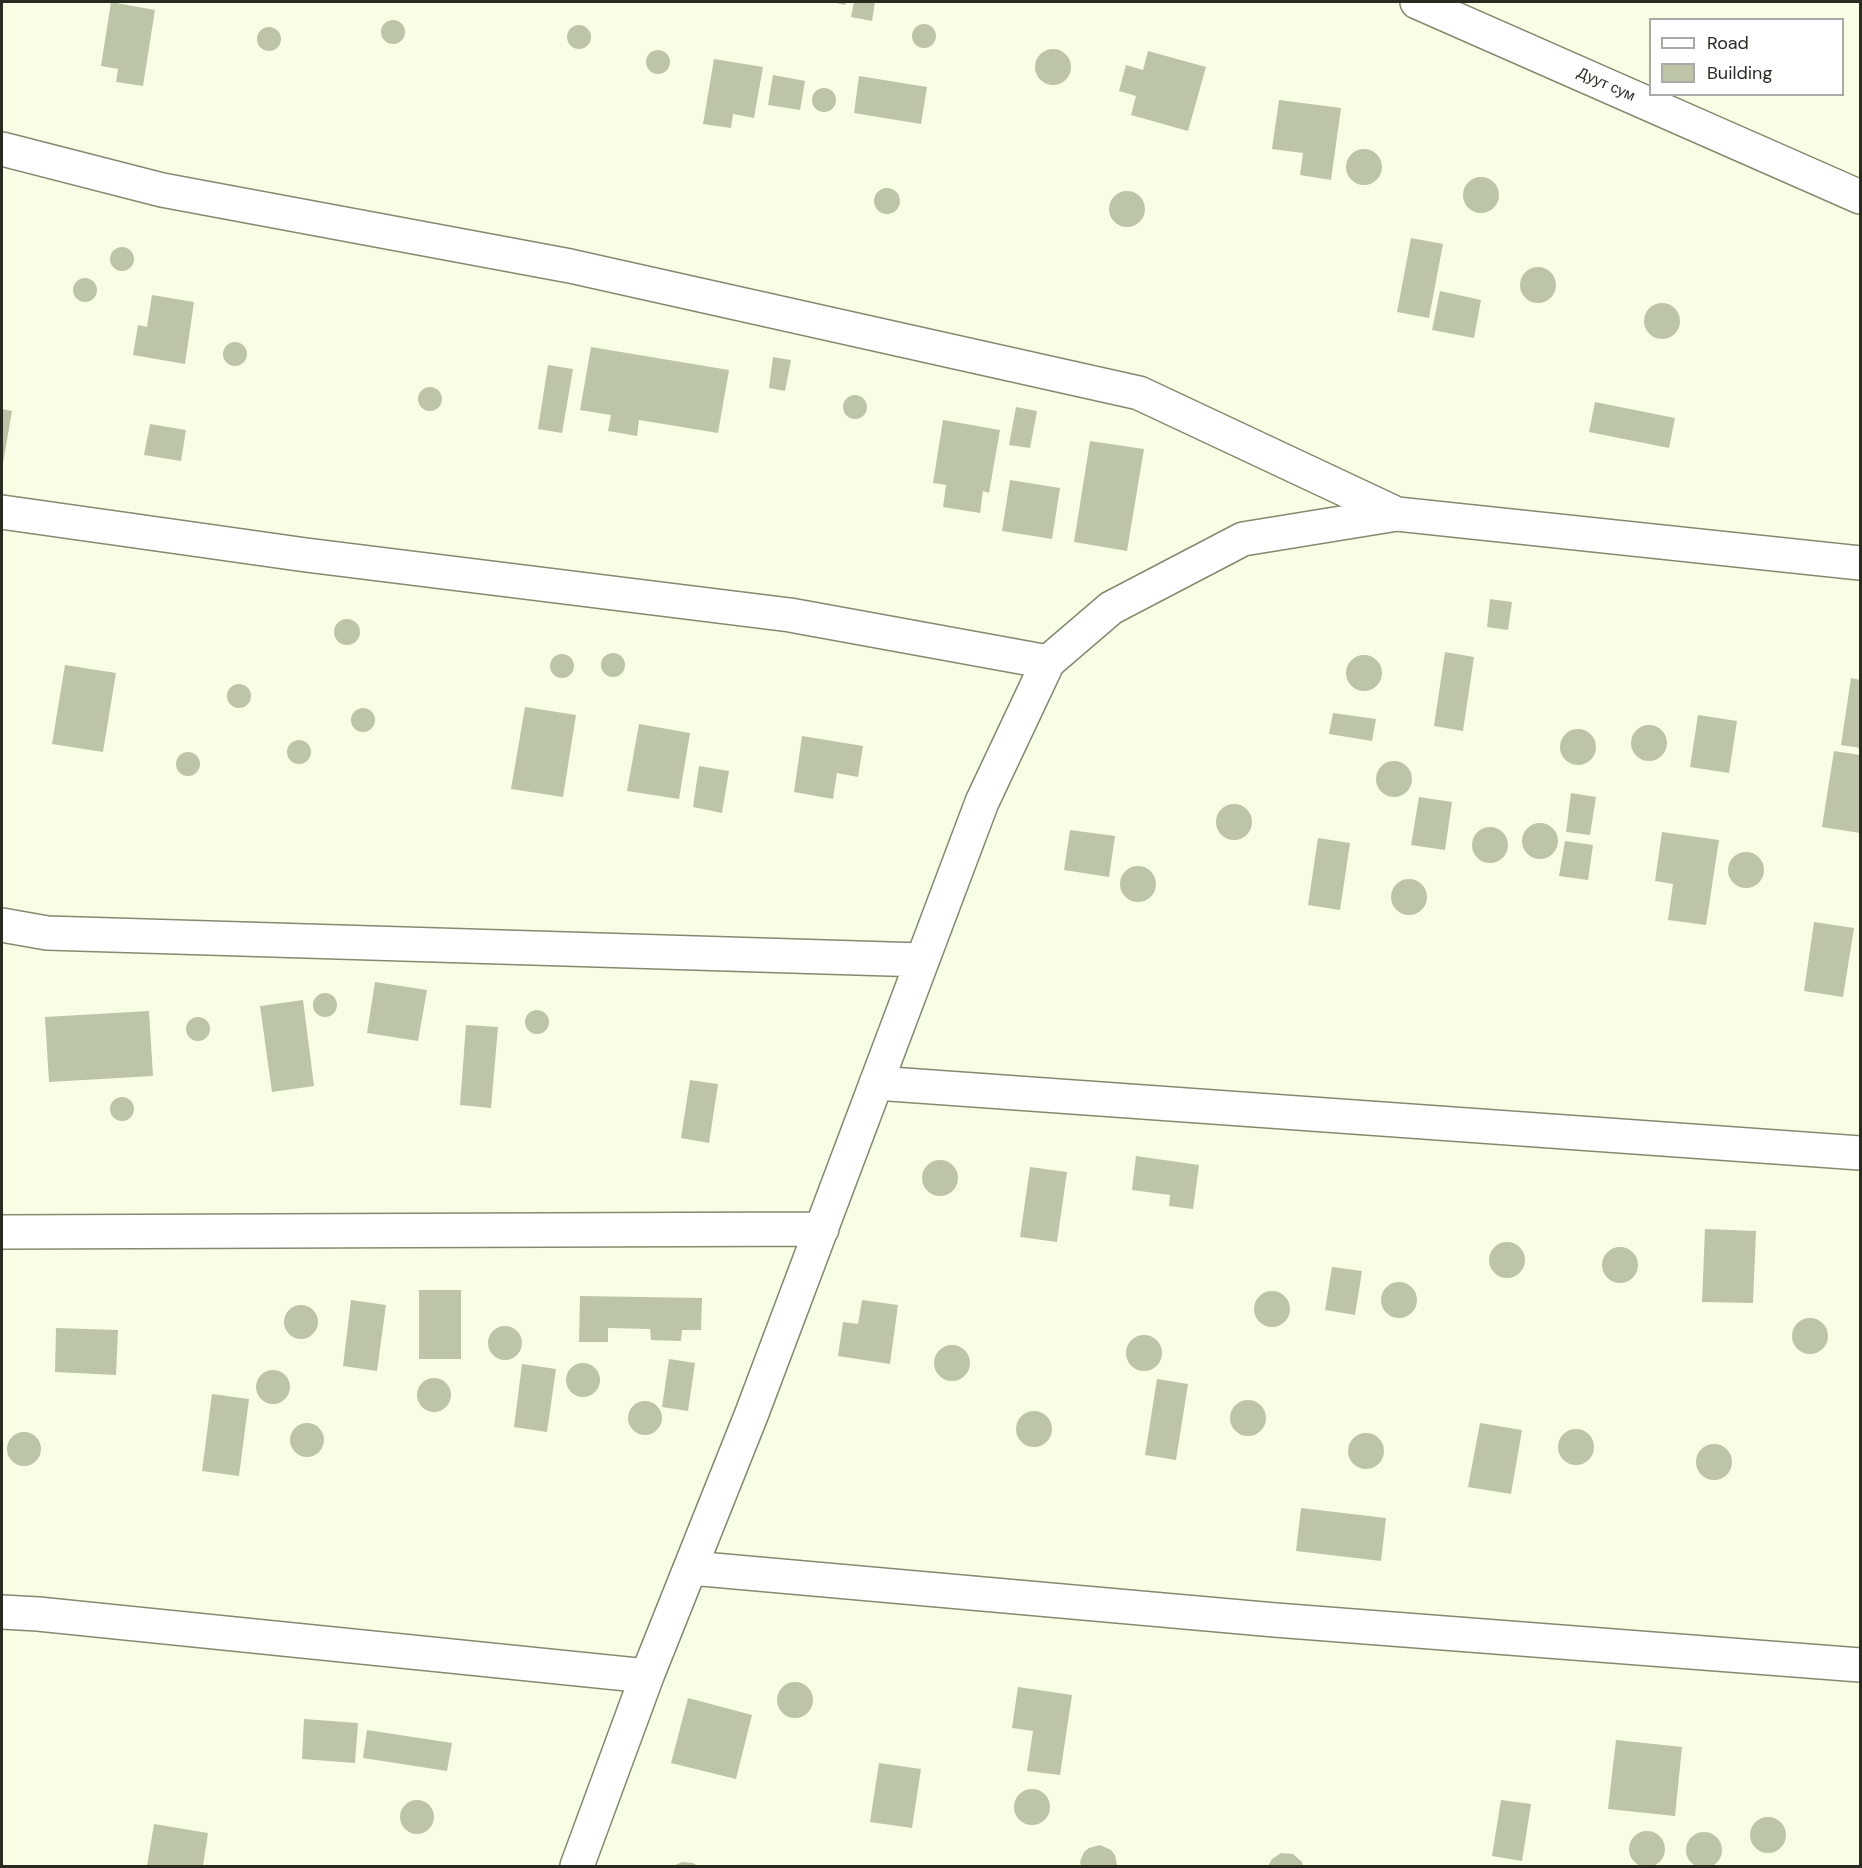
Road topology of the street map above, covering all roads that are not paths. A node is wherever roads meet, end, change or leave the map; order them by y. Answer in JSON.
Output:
{"nodes":[{"id":1,"x":1417,"y":2,"type":"edge"},
{"id":2,"x":2,"y":149,"type":"edge"},
{"id":3,"x":1860,"y":197,"type":"edge"},
{"id":4,"x":2,"y":512,"type":"edge"},
{"id":5,"x":1397,"y":514,"type":"junction"},
{"id":6,"x":1860,"y":563,"type":"edge"},
{"id":7,"x":1048,"y":662,"type":"junction"},
{"id":8,"x":2,"y":926,"type":"edge"},
{"id":9,"x":922,"y":960,"type":"junction"},
{"id":10,"x":876,"y":1083,"type":"junction"},
{"id":11,"x":1860,"y":1153,"type":"edge"},
{"id":12,"x":822,"y":1229,"type":"junction"},
{"id":13,"x":2,"y":1232,"type":"edge"},
{"id":14,"x":691,"y":1568,"type":"junction"},
{"id":15,"x":2,"y":1612,"type":"edge"},
{"id":16,"x":1860,"y":1665,"type":"edge"},
{"id":17,"x":647,"y":1677,"type":"junction"},
{"id":18,"x":577,"y":1866,"type":"edge"}],
"edges":[{"from":1,"to":3,"type":"street","name":"Дуут сум"},
{"from":2,"to":5,"type":"street"},
{"from":4,"to":7,"type":"street"},
{"from":5,"to":6,"type":"street"},
{"from":5,"to":7,"type":"street"},
{"from":7,"to":9,"type":"street"},
{"from":8,"to":9,"type":"street"},
{"from":9,"to":10,"type":"street"},
{"from":10,"to":11,"type":"street"},
{"from":10,"to":12,"type":"street"},
{"from":12,"to":13,"type":"street"},
{"from":12,"to":14,"type":"street"},
{"from":14,"to":16,"type":"street"},
{"from":14,"to":17,"type":"street"},
{"from":15,"to":17,"type":"street"},
{"from":17,"to":18,"type":"street"}]}
